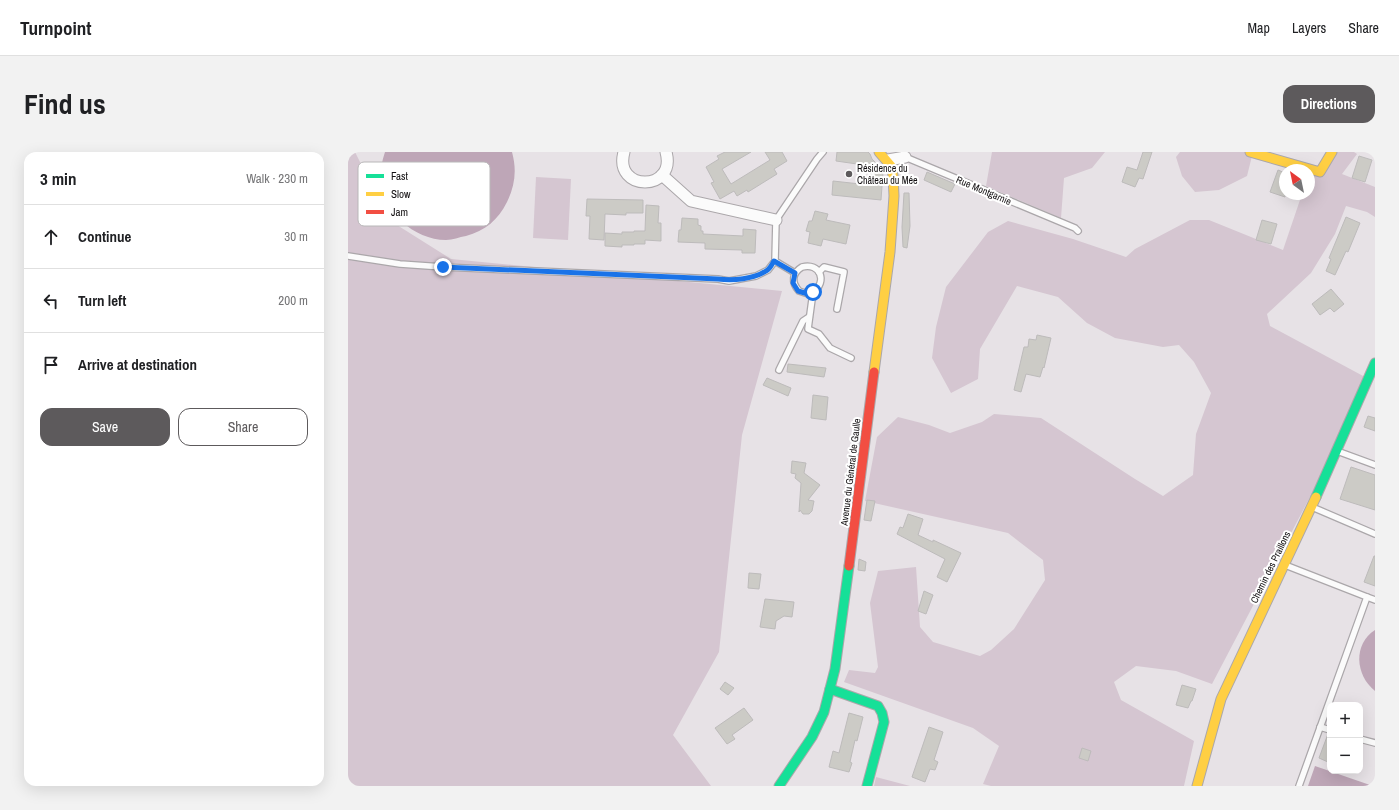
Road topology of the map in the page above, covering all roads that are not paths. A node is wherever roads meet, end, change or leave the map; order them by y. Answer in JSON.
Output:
{"nodes":[{"id":1,"x":624,"y":152,"type":"edge"},
{"id":2,"x":666,"y":152,"type":"edge"},
{"id":3,"x":823,"y":152,"type":"edge"},
{"id":4,"x":879,"y":152,"type":"edge"},
{"id":5,"x":1250,"y":152,"type":"edge"},
{"id":6,"x":1332,"y":152,"type":"edge"},
{"id":7,"x":905,"y":157,"type":"joint"},
{"id":8,"x":888,"y":160,"type":"junction"},
{"id":9,"x":662,"y":175,"type":"junction"},
{"id":10,"x":776,"y":220,"type":"junction"},
{"id":11,"x":1078,"y":231,"type":"dead end"},
{"id":12,"x":348,"y":256,"type":"edge"},
{"id":13,"x":774,"y":261,"type":"junction"},
{"id":14,"x":819,"y":272,"type":"junction"},
{"id":15,"x":795,"y":273,"type":"junction"},
{"id":16,"x":813,"y":292,"type":"junction"},
{"id":17,"x":837,"y":309,"type":"dead end"},
{"id":18,"x":809,"y":317,"type":"junction"},
{"id":19,"x":851,"y":358,"type":"dead end"},
{"id":20,"x":1375,"y":363,"type":"edge"},
{"id":21,"x":779,"y":370,"type":"dead end"},
{"id":22,"x":1337,"y":451,"type":"junction"},
{"id":23,"x":1375,"y":465,"type":"edge"},
{"id":24,"x":1312,"y":507,"type":"junction"},
{"id":25,"x":1375,"y":534,"type":"edge"},
{"id":26,"x":1284,"y":564,"type":"junction"},
{"id":27,"x":1367,"y":597,"type":"junction"},
{"id":28,"x":1375,"y":600,"type":"edge"},
{"id":29,"x":830,"y":689,"type":"junction"},
{"id":30,"x":1320,"y":727,"type":"junction"},
{"id":31,"x":1327,"y":729,"type":"edge"},
{"id":32,"x":1363,"y":740,"type":"edge"},
{"id":33,"x":1375,"y":743,"type":"edge"},
{"id":34,"x":779,"y":786,"type":"edge"},
{"id":35,"x":867,"y":786,"type":"edge"},
{"id":36,"x":1197,"y":786,"type":"edge"},
{"id":37,"x":1299,"y":786,"type":"edge"}],
"edges":[{"from":1,"to":9,"type":"street"},
{"from":2,"to":9,"type":"street"},
{"from":3,"to":10,"type":"lane"},
{"from":4,"to":8,"type":"street"},
{"from":5,"to":6,"type":"street"},
{"from":7,"to":8,"type":"street","name":"Rue Montgarnie"},
{"from":7,"to":11,"type":"lane","name":"Rue Montgarnie"},
{"from":8,"to":29,"type":"street","name":"Avenue du Général de Gaulle"},
{"from":9,"to":10,"type":"street"},
{"from":10,"to":13,"type":"lane"},
{"from":12,"to":13,"type":"lane"},
{"from":13,"to":15,"type":"lane"},
{"from":14,"to":15,"type":"lane"},
{"from":14,"to":16,"type":"lane"},
{"from":14,"to":17,"type":"lane"},
{"from":15,"to":16,"type":"lane"},
{"from":16,"to":18,"type":"lane"},
{"from":18,"to":19,"type":"lane"},
{"from":18,"to":21,"type":"lane"},
{"from":20,"to":22,"type":"street","name":"Chemin des Praillons"},
{"from":22,"to":23,"type":"lane"},
{"from":22,"to":24,"type":"street","name":"Chemin des Praillons"},
{"from":24,"to":25,"type":"lane"},
{"from":24,"to":26,"type":"street","name":"Chemin des Praillons"},
{"from":26,"to":27,"type":"lane"},
{"from":26,"to":36,"type":"street","name":"Chemin des Praillons"},
{"from":27,"to":28,"type":"lane"},
{"from":27,"to":30,"type":"lane"},
{"from":29,"to":34,"type":"street","name":"Avenue du Général de Gaulle"},
{"from":29,"to":35,"type":"street"},
{"from":30,"to":31,"type":"lane"},
{"from":30,"to":37,"type":"lane"},
{"from":32,"to":33,"type":"lane"}]}
